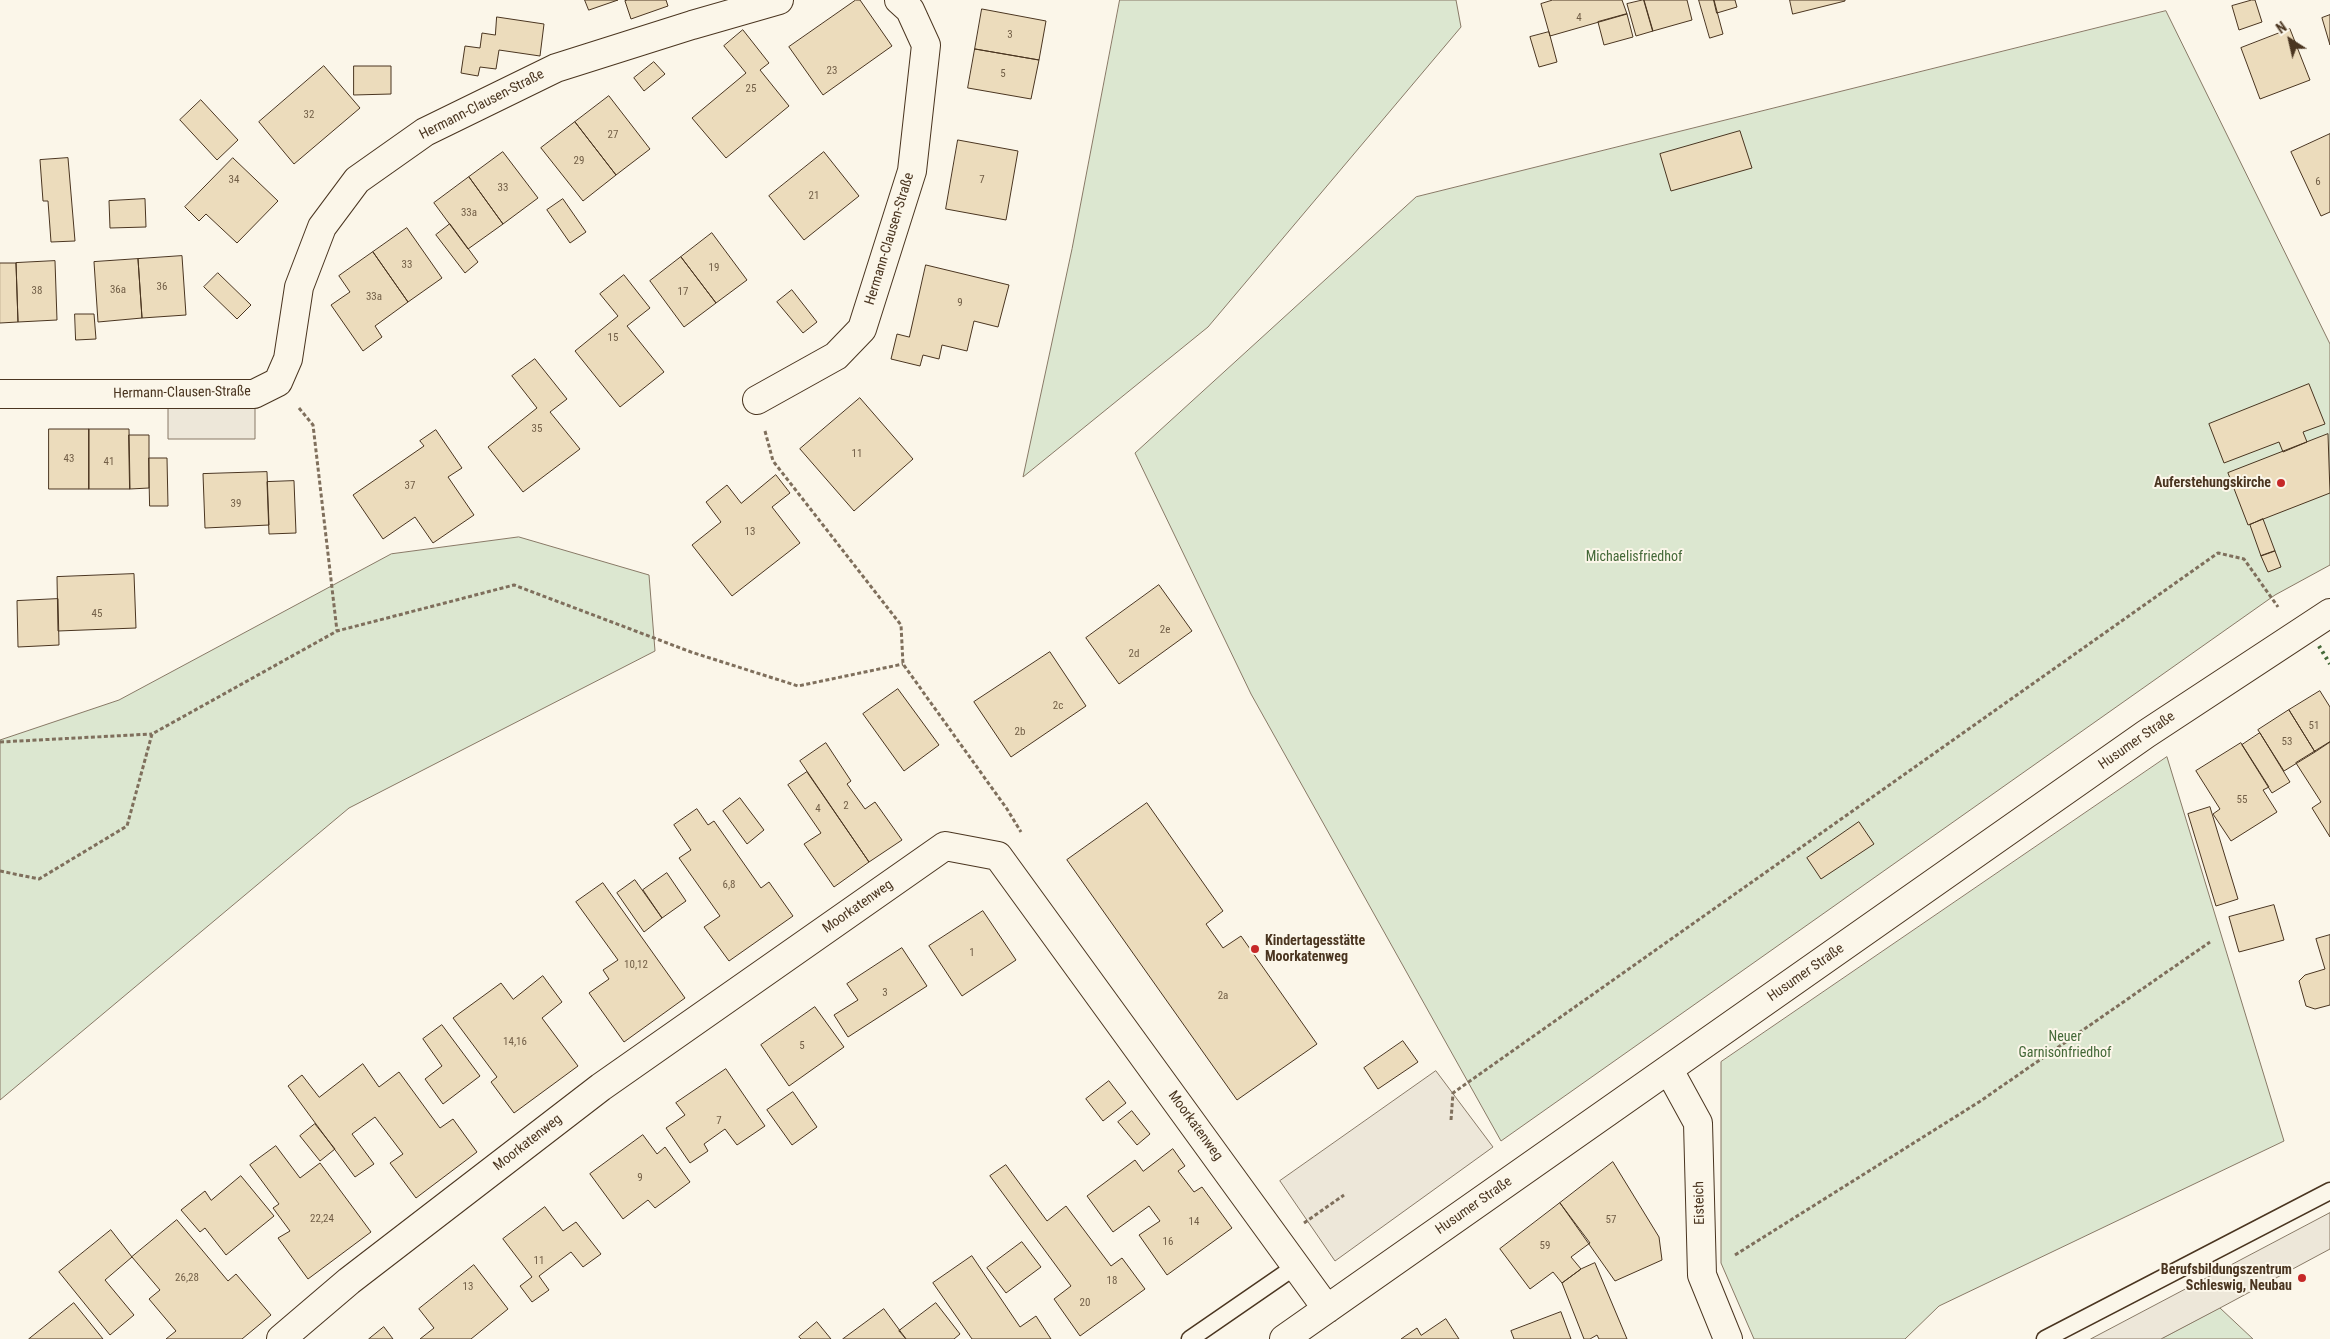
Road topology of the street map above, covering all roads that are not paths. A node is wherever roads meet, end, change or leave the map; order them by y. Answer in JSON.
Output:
{"nodes":[{"id":1,"x":779,"y":0,"type":"edge"},
{"id":2,"x":899,"y":0,"type":"edge"},
{"id":3,"x":0,"y":394,"type":"edge"},
{"id":4,"x":757,"y":400,"type":"road end"},
{"id":5,"x":2330,"y":613,"type":"edge"},
{"id":6,"x":1669,"y":1070,"type":"junction"},
{"id":7,"x":2330,"y":1191,"type":"edge"},
{"id":8,"x":1296,"y":1266,"type":"junction"},
{"id":9,"x":1327,"y":1309,"type":"junction"},
{"id":10,"x":281,"y":1339,"type":"edge"},
{"id":11,"x":1190,"y":1339,"type":"edge"},
{"id":12,"x":1284,"y":1339,"type":"edge"},
{"id":13,"x":1728,"y":1339,"type":"edge"},
{"id":14,"x":2045,"y":1339,"type":"edge"}],
"edges":[{"from":1,"to":3,"type":"street","name":"Hermann-Clausen-Straße"},
{"from":2,"to":4,"type":"street","name":"Hermann-Clausen-Straße"},
{"from":5,"to":6,"type":"street","name":"Husumer Straße"},
{"from":6,"to":9,"type":"street","name":"Husumer Straße"},
{"from":6,"to":13,"type":"street","name":"Eisteich"},
{"from":7,"to":14,"type":"lane"},
{"from":8,"to":9,"type":"street","name":"Moorkatenweg"},
{"from":8,"to":10,"type":"street","name":"Moorkatenweg"},
{"from":8,"to":11,"type":"lane"},
{"from":9,"to":12,"type":"street","name":"Husumer Straße"}]}
